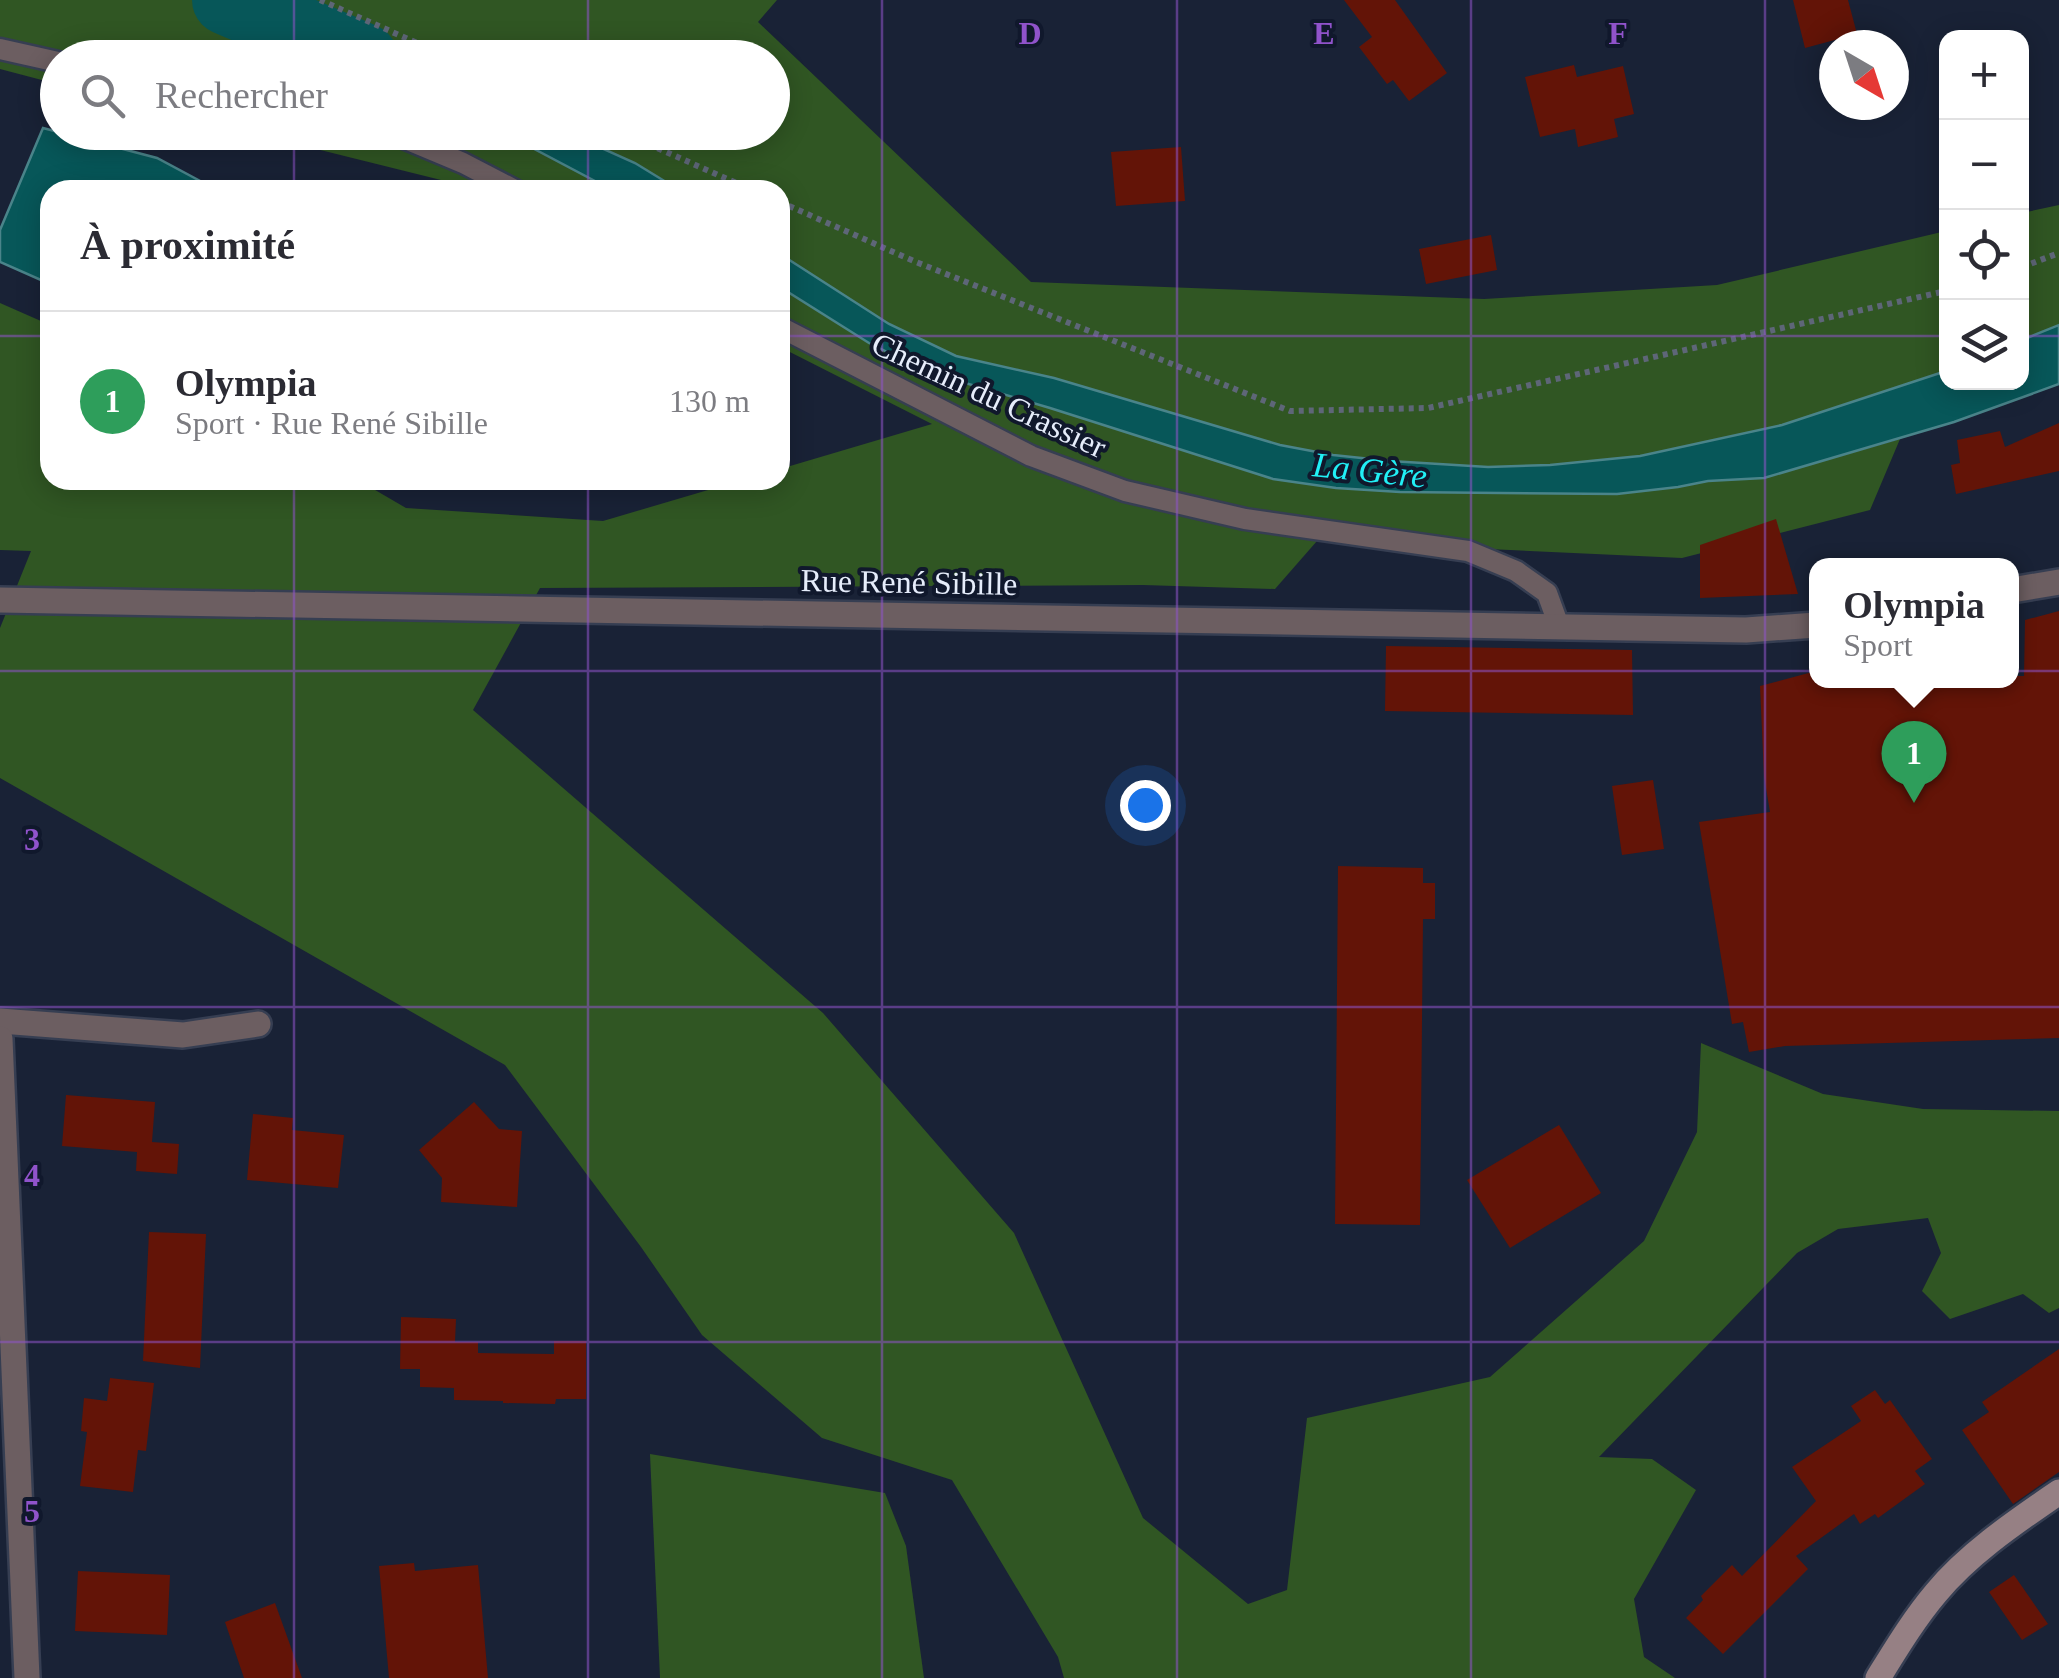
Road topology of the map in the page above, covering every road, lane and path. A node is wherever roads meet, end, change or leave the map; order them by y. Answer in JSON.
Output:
{"nodes":[{"id":1,"x":320,"y":0,"type":"edge"},
{"id":2,"x":410,"y":40,"type":"edge"},
{"id":3,"x":0,"y":50,"type":"edge"},
{"id":4,"x":40,"y":58,"type":"edge"},
{"id":5,"x":431,"y":150,"type":"edge"},
{"id":6,"x":662,"y":150,"type":"edge"},
{"id":7,"x":495,"y":180,"type":"edge"},
{"id":8,"x":729,"y":180,"type":"edge"},
{"id":9,"x":790,"y":206,"type":"edge"},
{"id":10,"x":2059,"y":253,"type":"edge"},
{"id":11,"x":2029,"y":264,"type":"edge"},
{"id":12,"x":1939,"y":292,"type":"edge"},
{"id":13,"x":790,"y":332,"type":"edge"},
{"id":14,"x":2059,"y":582,"type":"edge"},
{"id":15,"x":2019,"y":589,"type":"edge"},
{"id":16,"x":0,"y":600,"type":"edge"},
{"id":17,"x":1560,"y":626,"type":"junction"},
{"id":18,"x":1809,"y":626,"type":"edge"},
{"id":19,"x":0,"y":1021,"type":"edge"},
{"id":20,"x":258,"y":1024,"type":"dead end"},
{"id":21,"x":0,"y":1039,"type":"edge"},
{"id":22,"x":2059,"y":1492,"type":"edge"},
{"id":23,"x":27,"y":1678,"type":"edge"},
{"id":24,"x":1878,"y":1678,"type":"edge"}],
"edges":[{"from":1,"to":2,"type":"path"},
{"from":3,"to":4,"type":"lane"},
{"from":5,"to":7,"type":"lane"},
{"from":6,"to":8,"type":"path"},
{"from":9,"to":12,"type":"path"},
{"from":10,"to":11,"type":"path"},
{"from":13,"to":17,"type":"lane","name":"Chemin du Crassier"},
{"from":14,"to":15,"type":"street"},
{"from":16,"to":17,"type":"street","name":"Rue René Sibille"},
{"from":17,"to":18,"type":"street","name":"Rue René Sibille"},
{"from":19,"to":20,"type":"street"},
{"from":21,"to":23,"type":"street"},
{"from":22,"to":24,"type":"main road"}]}
